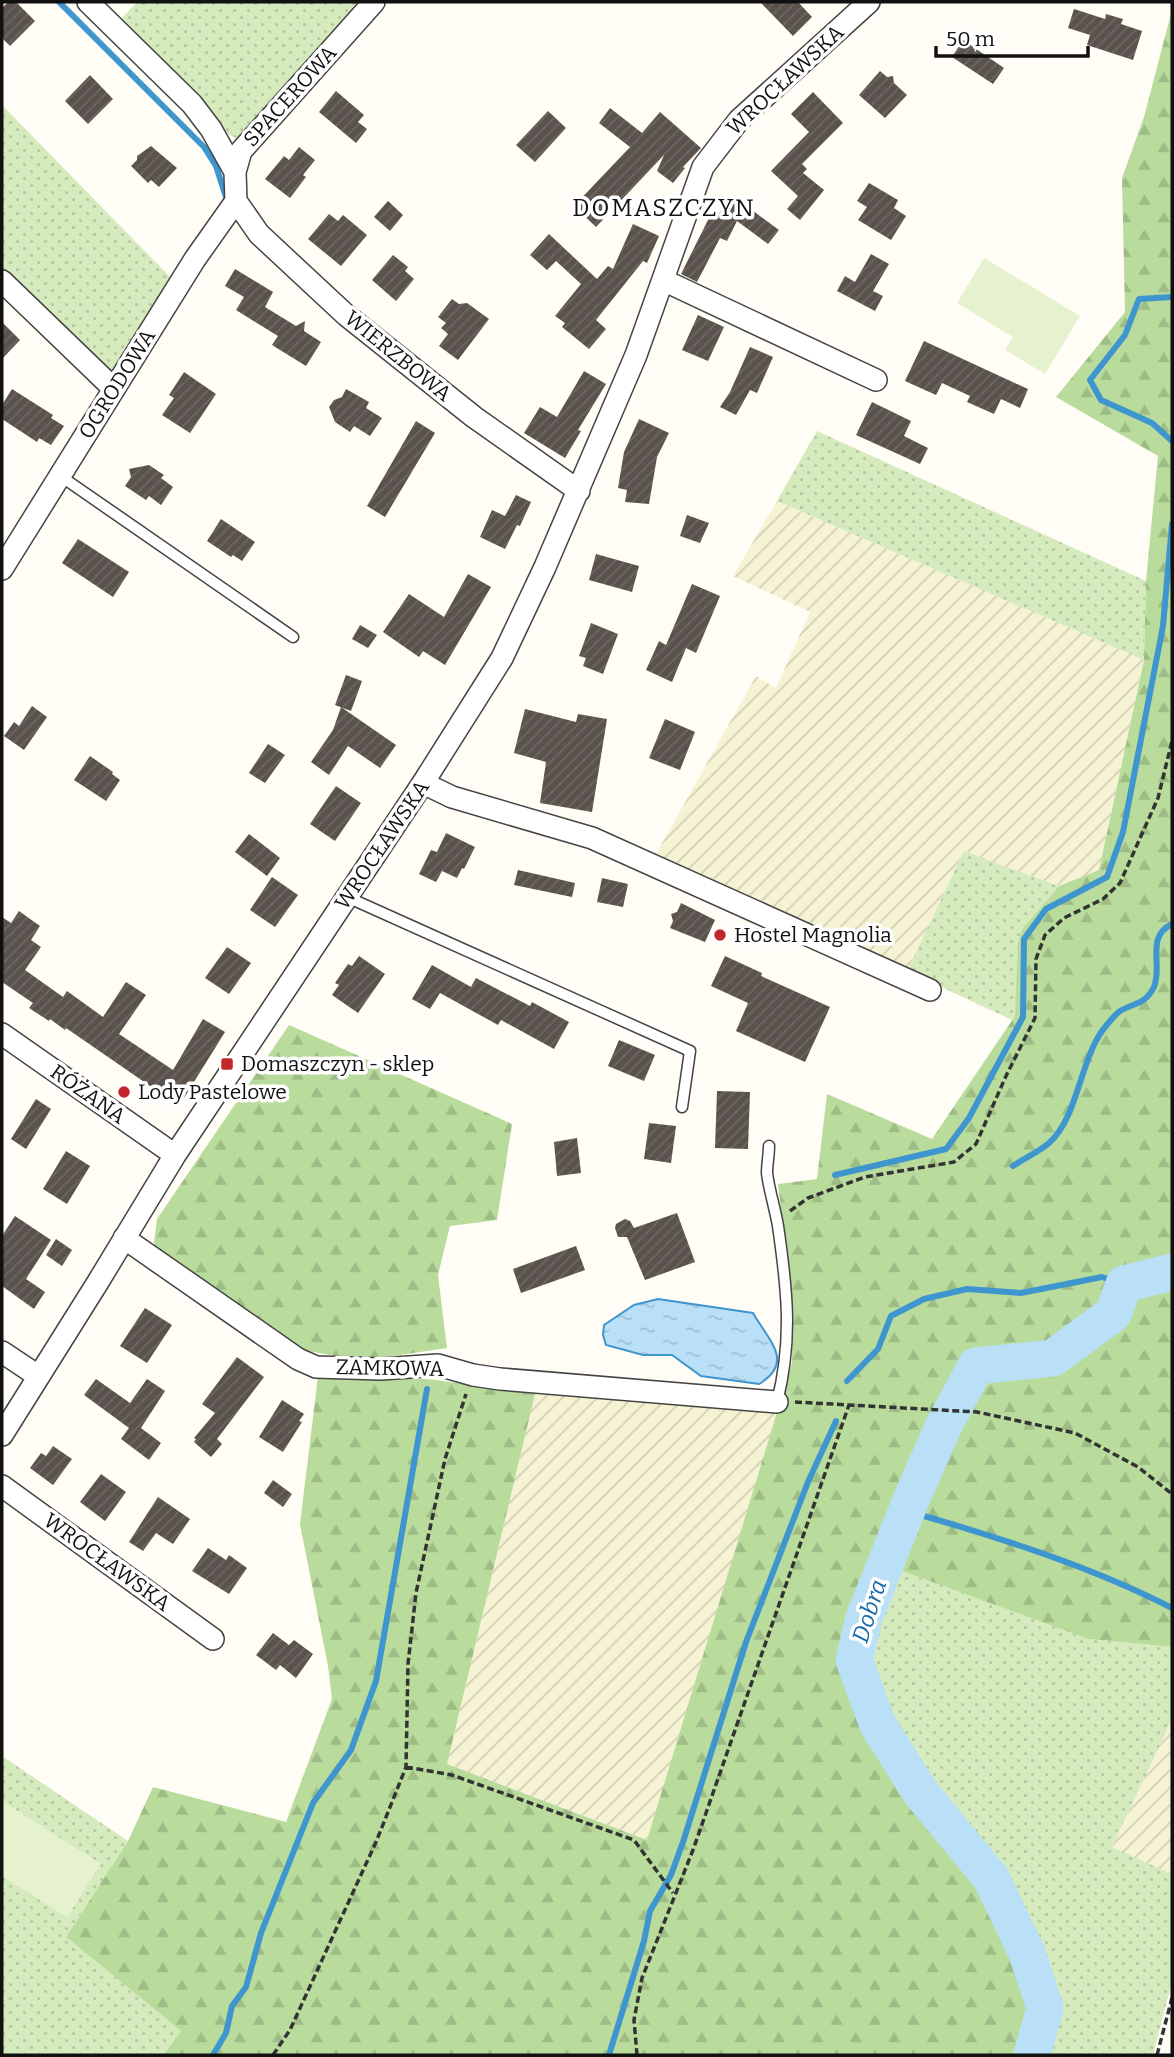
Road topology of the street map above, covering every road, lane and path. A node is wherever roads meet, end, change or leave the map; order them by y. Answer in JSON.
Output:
{"nodes":[{"id":1,"x":88,"y":2,"type":"edge"},
{"id":2,"x":374,"y":2,"type":"edge"},
{"id":3,"x":869,"y":2,"type":"edge"},
{"id":4,"x":235,"y":172,"type":"junction"},
{"id":5,"x":236,"y":201,"type":"junction"},
{"id":6,"x":2,"y":281,"type":"edge"},
{"id":7,"x":663,"y":281,"type":"junction"},
{"id":8,"x":876,"y":380,"type":"dead end"},
{"id":9,"x":114,"y":389,"type":"junction"},
{"id":10,"x":59,"y":475,"type":"junction"},
{"id":11,"x":579,"y":491,"type":"junction"},
{"id":12,"x":2,"y":569,"type":"edge"},
{"id":13,"x":293,"y":637,"type":"dead end"},
{"id":14,"x":1172,"y":741,"type":"edge"},
{"id":15,"x":423,"y":783,"type":"junction"},
{"id":16,"x":347,"y":897,"type":"junction"},
{"id":17,"x":930,"y":990,"type":"dead end"},
{"id":18,"x":2,"y":1034,"type":"edge"},
{"id":19,"x":682,"y":1107,"type":"dead end"},
{"id":20,"x":769,"y":1146,"type":"dead end"},
{"id":21,"x":174,"y":1155,"type":"junction"},
{"id":22,"x":777,"y":1221,"type":"junction"},
{"id":23,"x":124,"y":1238,"type":"junction"},
{"id":24,"x":2,"y":1352,"type":"edge"},
{"id":25,"x":473,"y":1375,"type":"junction"},
{"id":26,"x":38,"y":1376,"type":"junction"},
{"id":27,"x":777,"y":1402,"type":"junction"},
{"id":28,"x":849,"y":1405,"type":"junction"},
{"id":29,"x":2,"y":1435,"type":"edge"},
{"id":30,"x":2,"y":1486,"type":"edge"},
{"id":31,"x":1172,"y":1494,"type":"edge"},
{"id":32,"x":213,"y":1639,"type":"dead end"},
{"id":33,"x":406,"y":1767,"type":"junction"},
{"id":34,"x":673,"y":1892,"type":"junction"},
{"id":35,"x":1172,"y":1998,"type":"edge"},
{"id":36,"x":272,"y":2055,"type":"edge"},
{"id":37,"x":637,"y":2055,"type":"edge"},
{"id":38,"x":1157,"y":2055,"type":"edge"}],
"edges":[{"from":1,"to":4,"type":"street"},
{"from":2,"to":4,"type":"street","name":"SPACEROWA"},
{"from":3,"to":7,"type":"street","name":"WROCŁAWSKA"},
{"from":4,"to":5,"type":"street","name":"SPACEROWA"},
{"from":5,"to":9,"type":"street","name":"OGRODOWA"},
{"from":5,"to":11,"type":"street","name":"WIERZBOWA"},
{"from":6,"to":9,"type":"street"},
{"from":7,"to":8,"type":"street"},
{"from":7,"to":11,"type":"street","name":"WROCŁAWSKA"},
{"from":9,"to":10,"type":"street","name":"OGRODOWA"},
{"from":10,"to":12,"type":"street","name":"OGRODOWA"},
{"from":10,"to":13,"type":"lane"},
{"from":11,"to":15,"type":"street","name":"WROCŁAWSKA"},
{"from":14,"to":22,"type":"path"},
{"from":15,"to":16,"type":"street","name":"WROCŁAWSKA"},
{"from":15,"to":17,"type":"street"},
{"from":16,"to":19,"type":"lane"},
{"from":16,"to":21,"type":"street","name":"WROCŁAWSKA"},
{"from":18,"to":21,"type":"street","name":"RÓŻANA"},
{"from":20,"to":22,"type":"lane"},
{"from":21,"to":23,"type":"street","name":"WROCŁAWSKA"},
{"from":22,"to":27,"type":"lane"},
{"from":23,"to":25,"type":"street","name":"ZAMKOWA"},
{"from":23,"to":26,"type":"street","name":"WROCŁAWSKA"},
{"from":24,"to":26,"type":"street"},
{"from":25,"to":27,"type":"street","name":"ZAMKOWA"},
{"from":25,"to":33,"type":"path"},
{"from":26,"to":29,"type":"street","name":"WROCŁAWSKA"},
{"from":27,"to":28,"type":"path"},
{"from":28,"to":31,"type":"path"},
{"from":28,"to":34,"type":"path"},
{"from":30,"to":32,"type":"street","name":"WROCŁAWSKA"},
{"from":33,"to":34,"type":"path"},
{"from":33,"to":36,"type":"path"},
{"from":34,"to":37,"type":"path"},
{"from":35,"to":38,"type":"path"}]}
